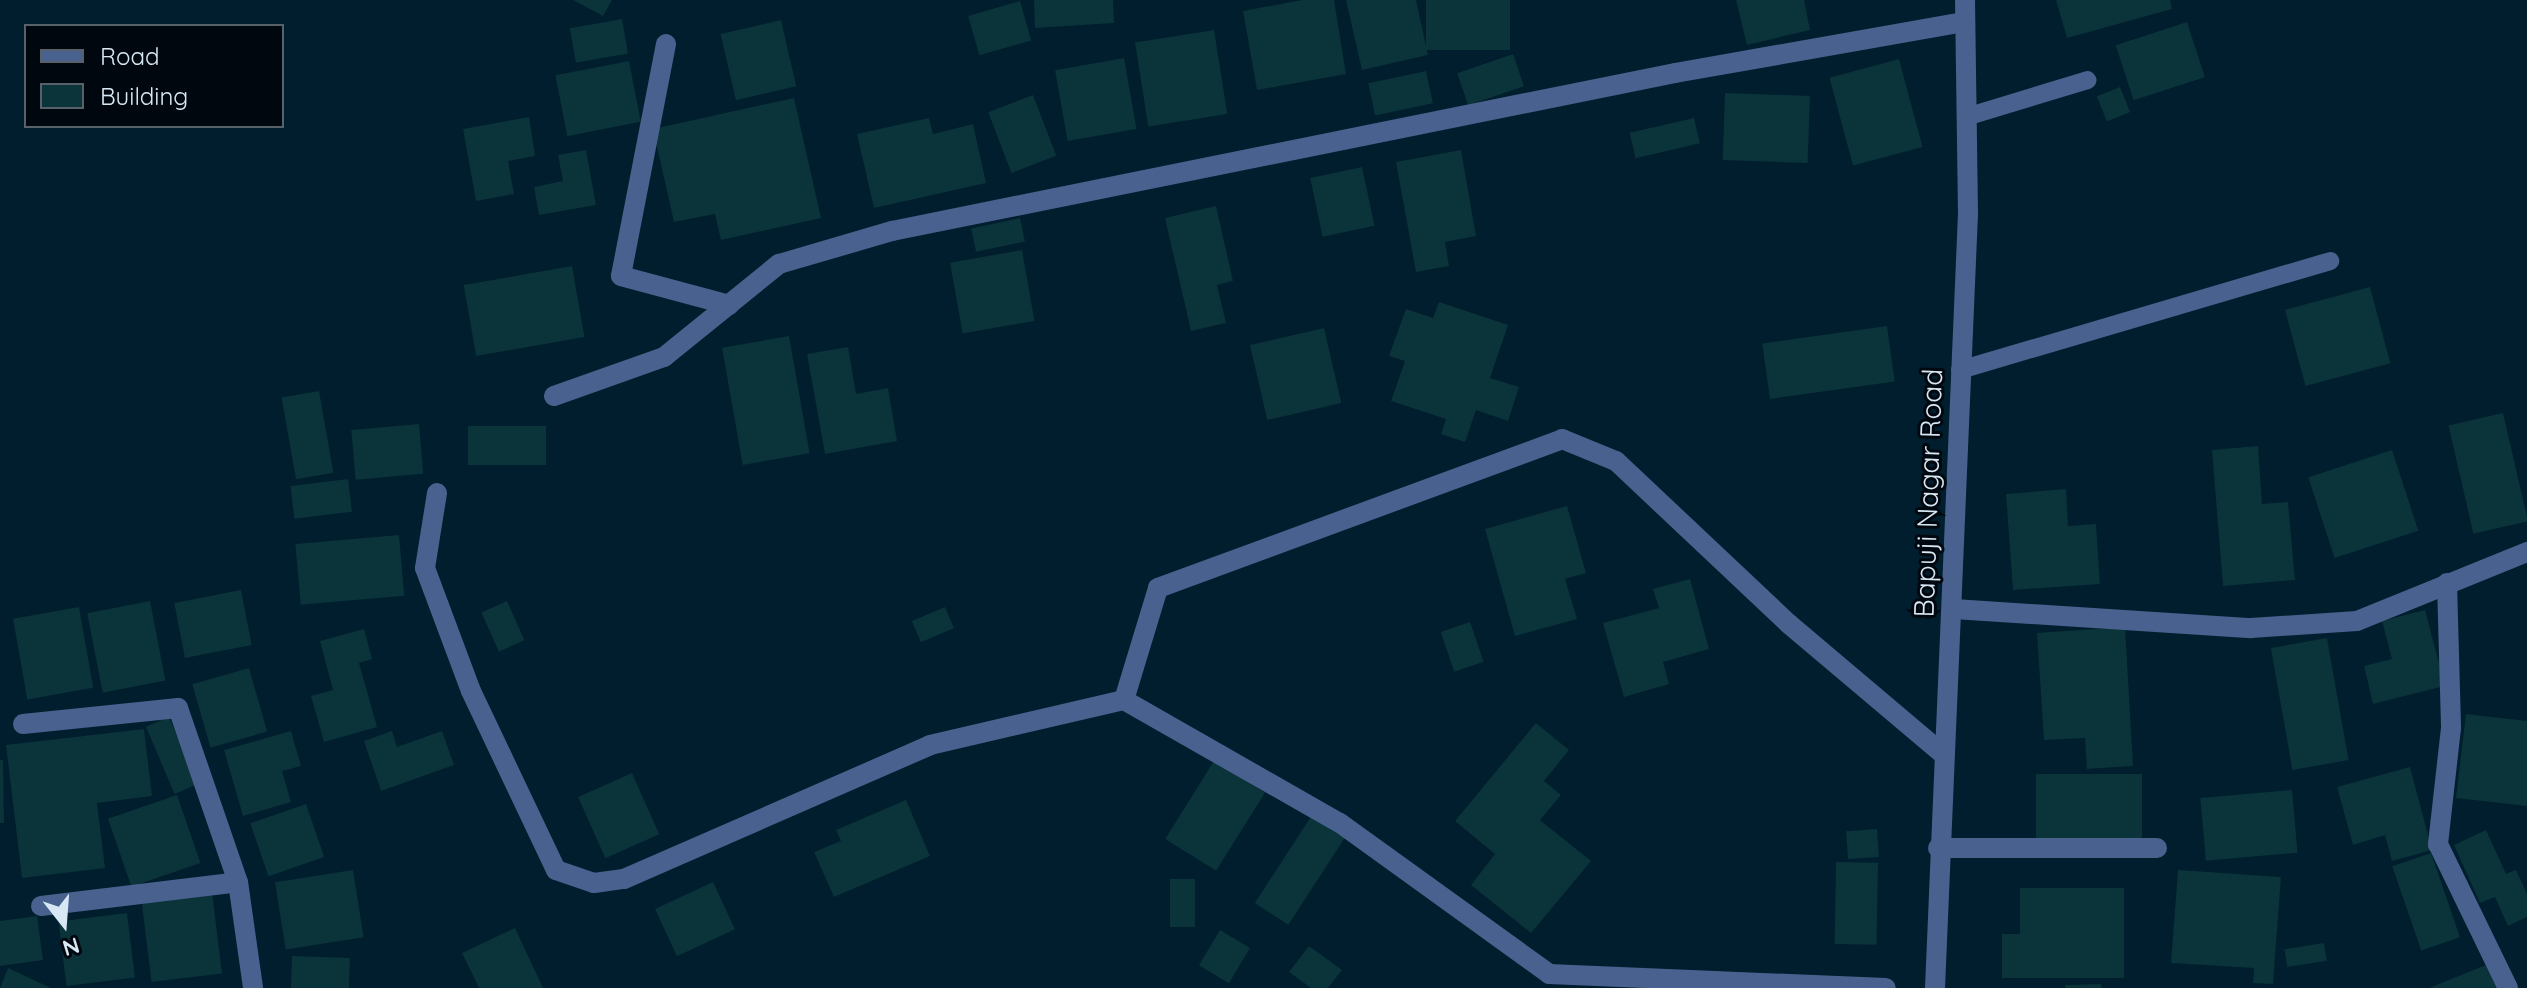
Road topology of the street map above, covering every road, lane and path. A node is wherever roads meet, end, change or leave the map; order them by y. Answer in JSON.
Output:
{"nodes":[{"id":1,"x":1965,"y":0,"type":"edge"},
{"id":2,"x":1965,"y":22,"type":"junction"},
{"id":3,"x":666,"y":44,"type":"dead end"},
{"id":4,"x":2088,"y":80,"type":"dead end"},
{"id":5,"x":1966,"y":117,"type":"junction"},
{"id":6,"x":2330,"y":261,"type":"dead end"},
{"id":7,"x":729,"y":305,"type":"junction"},
{"id":8,"x":1960,"y":370,"type":"junction"},
{"id":9,"x":554,"y":396,"type":"dead end"},
{"id":10,"x":437,"y":493,"type":"dead end"},
{"id":11,"x":2527,"y":552,"type":"edge"},
{"id":12,"x":2447,"y":583,"type":"junction"},
{"id":13,"x":1954,"y":609,"type":"junction"},
{"id":14,"x":1124,"y":700,"type":"junction"},
{"id":15,"x":23,"y":724,"type":"dead end"},
{"id":16,"x":1943,"y":754,"type":"junction"},
{"id":17,"x":1938,"y":848,"type":"junction"},
{"id":18,"x":2157,"y":848,"type":"dead end"},
{"id":19,"x":238,"y":882,"type":"junction"},
{"id":20,"x":41,"y":906,"type":"dead end"},
{"id":21,"x":253,"y":988,"type":"edge"},
{"id":22,"x":1886,"y":988,"type":"edge"},
{"id":23,"x":1935,"y":988,"type":"edge"},
{"id":24,"x":2508,"y":988,"type":"edge"}],
"edges":[{"from":1,"to":2,"type":"street","name":"Bapuji Nagar Road"},
{"from":2,"to":5,"type":"street","name":"Bapuji Nagar Road"},
{"from":2,"to":7,"type":"street"},
{"from":3,"to":7,"type":"street"},
{"from":4,"to":5,"type":"lane"},
{"from":5,"to":8,"type":"street","name":"Bapuji Nagar Road"},
{"from":6,"to":8,"type":"lane"},
{"from":7,"to":9,"type":"street"},
{"from":8,"to":13,"type":"street","name":"Bapuji Nagar Road"},
{"from":10,"to":14,"type":"street"},
{"from":11,"to":12,"type":"street"},
{"from":12,"to":13,"type":"street"},
{"from":12,"to":24,"type":"street"},
{"from":13,"to":16,"type":"street","name":"Bapuji Nagar Road"},
{"from":14,"to":16,"type":"street"},
{"from":14,"to":22,"type":"street"},
{"from":15,"to":19,"type":"street"},
{"from":16,"to":17,"type":"street","name":"Bapuji Nagar Road"},
{"from":17,"to":18,"type":"street"},
{"from":17,"to":23,"type":"street","name":"Bapuji Nagar Road"},
{"from":19,"to":20,"type":"street"},
{"from":19,"to":21,"type":"street"}]}
